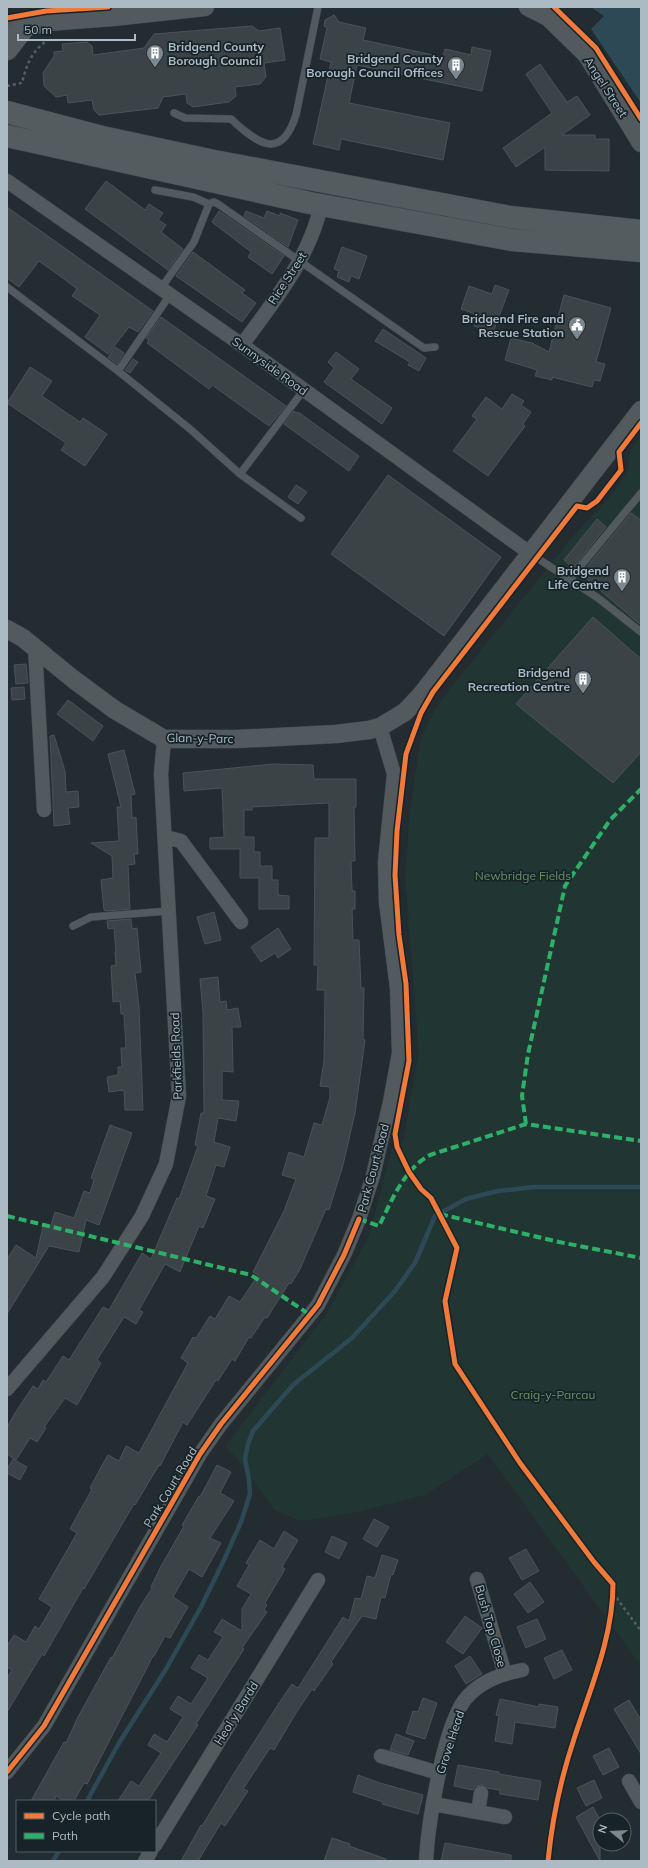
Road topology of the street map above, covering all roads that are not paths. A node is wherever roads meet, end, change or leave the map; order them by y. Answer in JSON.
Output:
{"nodes":[{"id":1,"x":205,"y":7,"type":"edge"},
{"id":2,"x":318,"y":7,"type":"edge"},
{"id":3,"x":528,"y":7,"type":"edge"},
{"id":4,"x":15,"y":30,"type":"edge"},
{"id":5,"x":7,"y":49,"type":"edge"},
{"id":6,"x":10,"y":109,"type":"edge"},
{"id":7,"x":174,"y":114,"type":"dead end"},
{"id":8,"x":7,"y":136,"type":"edge"},
{"id":9,"x":641,"y":143,"type":"edge"},
{"id":10,"x":7,"y":181,"type":"edge"},
{"id":11,"x":155,"y":190,"type":"dead end"},
{"id":12,"x":209,"y":204,"type":"junction"},
{"id":13,"x":321,"y":205,"type":"junction"},
{"id":14,"x":638,"y":241,"type":"edge"},
{"id":15,"x":300,"y":261,"type":"junction"},
{"id":16,"x":7,"y":287,"type":"edge"},
{"id":17,"x":165,"y":292,"type":"junction"},
{"id":18,"x":242,"y":346,"type":"junction"},
{"id":19,"x":435,"y":347,"type":"dead end"},
{"id":20,"x":118,"y":371,"type":"junction"},
{"id":21,"x":303,"y":391,"type":"junction"},
{"id":22,"x":641,"y":410,"type":"edge"},
{"id":23,"x":240,"y":474,"type":"junction"},
{"id":24,"x":641,"y":493,"type":"edge"},
{"id":25,"x":301,"y":518,"type":"dead end"},
{"id":26,"x":531,"y":554,"type":"junction"},
{"id":27,"x":570,"y":579,"type":"junction"},
{"id":28,"x":7,"y":629,"type":"edge"},
{"id":29,"x":641,"y":632,"type":"edge"},
{"id":30,"x":35,"y":647,"type":"junction"},
{"id":31,"x":380,"y":726,"type":"junction"},
{"id":32,"x":164,"y":739,"type":"junction"},
{"id":33,"x":44,"y":810,"type":"dead end"},
{"id":34,"x":165,"y":837,"type":"junction"},
{"id":35,"x":169,"y":911,"type":"junction"},
{"id":36,"x":241,"y":922,"type":"dead end"},
{"id":37,"x":73,"y":926,"type":"dead end"},
{"id":38,"x":7,"y":1389,"type":"edge"},
{"id":39,"x":477,"y":1579,"type":"dead end"},
{"id":40,"x":318,"y":1580,"type":"dead end"},
{"id":41,"x":522,"y":1670,"type":"dead end"},
{"id":42,"x":505,"y":1674,"type":"junction"},
{"id":43,"x":381,"y":1756,"type":"dead end"},
{"id":44,"x":7,"y":1772,"type":"edge"},
{"id":45,"x":439,"y":1773,"type":"junction"},
{"id":46,"x":629,"y":1781,"type":"dead end"},
{"id":47,"x":481,"y":1793,"type":"dead end"},
{"id":48,"x":641,"y":1802,"type":"edge"},
{"id":49,"x":433,"y":1804,"type":"junction"},
{"id":50,"x":478,"y":1812,"type":"junction"},
{"id":51,"x":505,"y":1817,"type":"dead end"},
{"id":52,"x":156,"y":1843,"type":"edge"},
{"id":53,"x":150,"y":1852,"type":"edge"},
{"id":54,"x":145,"y":1861,"type":"edge"},
{"id":55,"x":426,"y":1861,"type":"edge"}],
"edges":[{"from":1,"to":4,"type":"street"},
{"from":2,"to":7,"type":"lane"},
{"from":3,"to":9,"type":"street","name":"Angel Street"},
{"from":4,"to":5,"type":"main road"},
{"from":6,"to":14,"type":"main road"},
{"from":8,"to":13,"type":"main road"},
{"from":10,"to":17,"type":"street","name":"Sunnyside Road"},
{"from":11,"to":12,"type":"lane"},
{"from":12,"to":15,"type":"lane"},
{"from":12,"to":17,"type":"lane"},
{"from":13,"to":14,"type":"main road"},
{"from":13,"to":15,"type":"street","name":"Rice Street"},
{"from":15,"to":18,"type":"street","name":"Rice Street"},
{"from":15,"to":19,"type":"lane"},
{"from":16,"to":20,"type":"lane"},
{"from":17,"to":18,"type":"street","name":"Sunnyside Road"},
{"from":17,"to":20,"type":"lane"},
{"from":18,"to":21,"type":"street","name":"Sunnyside Road"},
{"from":20,"to":23,"type":"lane"},
{"from":21,"to":23,"type":"lane"},
{"from":21,"to":26,"type":"street","name":"Sunnyside Road"},
{"from":22,"to":26,"type":"street"},
{"from":23,"to":25,"type":"lane"},
{"from":24,"to":27,"type":"lane"},
{"from":26,"to":27,"type":"lane"},
{"from":26,"to":31,"type":"street"},
{"from":27,"to":29,"type":"lane"},
{"from":28,"to":30,"type":"street","name":"Glan-y-Parc"},
{"from":30,"to":32,"type":"street","name":"Glan-y-Parc"},
{"from":30,"to":33,"type":"street"},
{"from":31,"to":32,"type":"street","name":"Glan-y-Parc"},
{"from":31,"to":44,"type":"street","name":"Park Court Road"},
{"from":32,"to":34,"type":"street","name":"Parkfields Road"},
{"from":34,"to":35,"type":"street","name":"Parkfields Road"},
{"from":34,"to":36,"type":"street"},
{"from":35,"to":37,"type":"lane"},
{"from":35,"to":38,"type":"street","name":"Parkfields Road"},
{"from":39,"to":42,"type":"street","name":"Bush Top Close"},
{"from":40,"to":52,"type":"street","name":"Heol y Bardd"},
{"from":41,"to":42,"type":"street","name":"Grove Head"},
{"from":42,"to":45,"type":"street","name":"Grove Head"},
{"from":43,"to":45,"type":"street"},
{"from":45,"to":49,"type":"street","name":"Grove Head"},
{"from":46,"to":48,"type":"street"},
{"from":47,"to":50,"type":"street"},
{"from":49,"to":50,"type":"street"},
{"from":49,"to":55,"type":"street","name":"Grove Head"},
{"from":50,"to":51,"type":"street"},
{"from":53,"to":54,"type":"street"}]}
